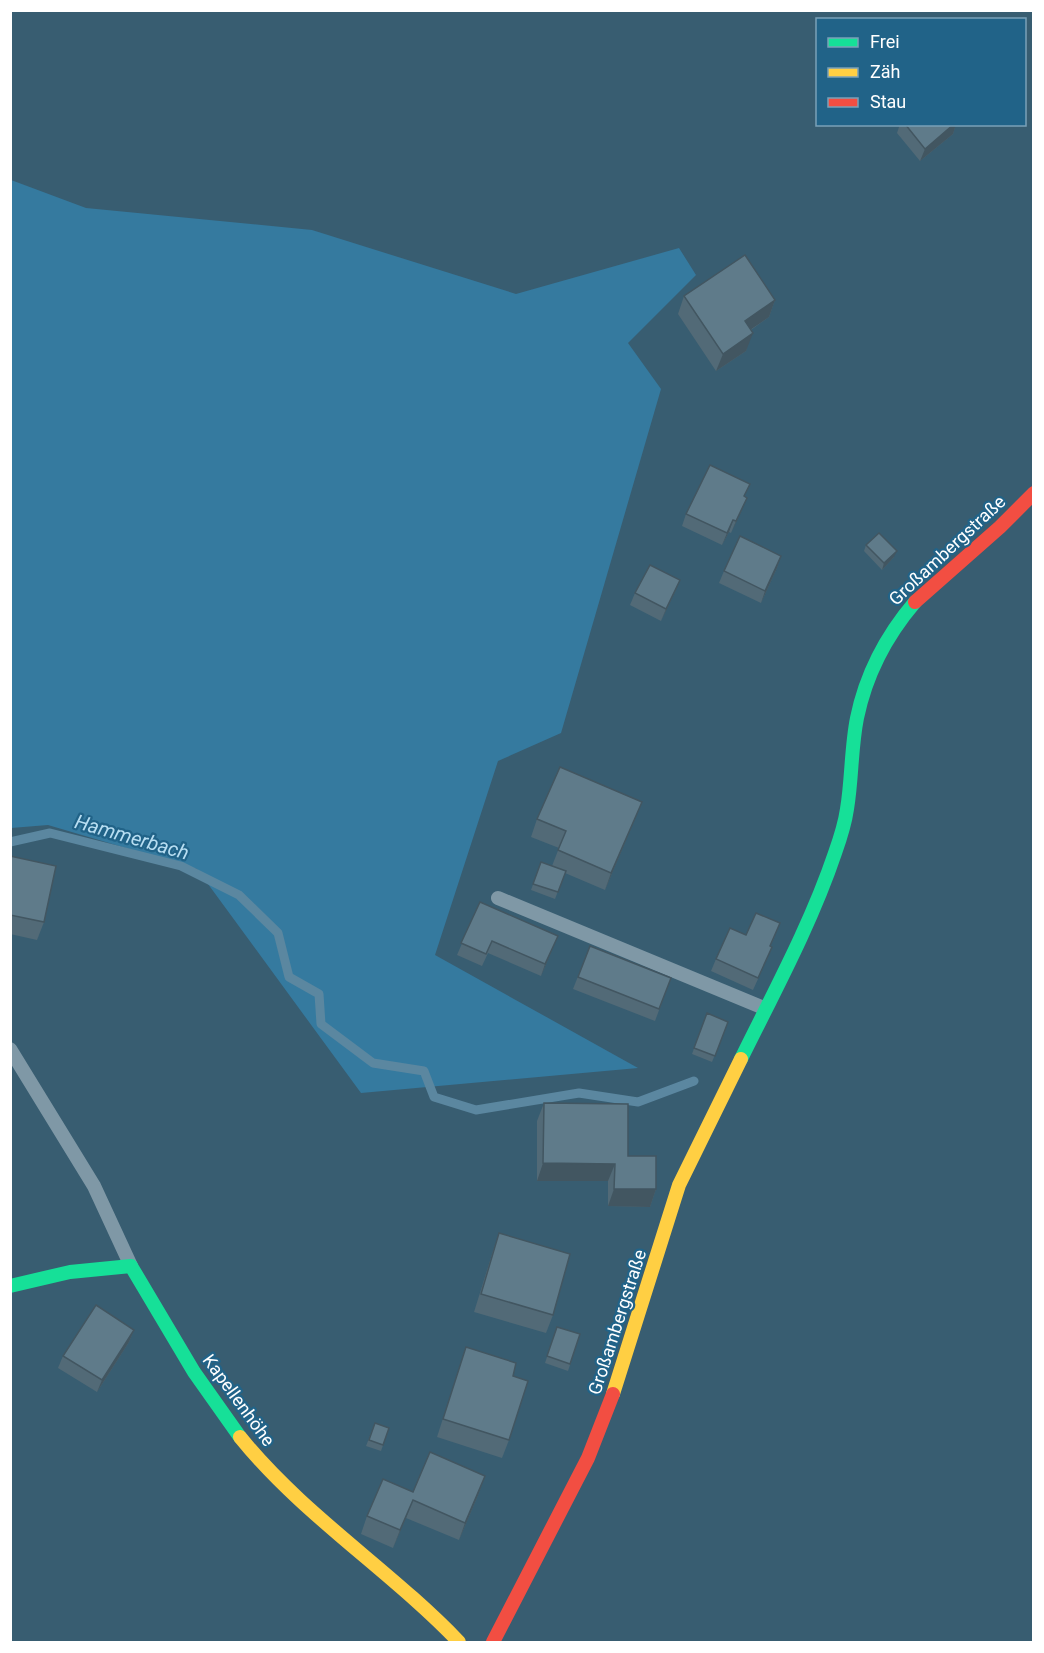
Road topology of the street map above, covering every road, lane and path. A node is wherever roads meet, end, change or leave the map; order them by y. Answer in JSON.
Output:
{"nodes":[{"id":1,"x":1034,"y":493,"type":"edge"},
{"id":2,"x":498,"y":898,"type":"dead end"},
{"id":3,"x":764,"y":1008,"type":"junction"},
{"id":4,"x":10,"y":1049,"type":"edge"},
{"id":5,"x":131,"y":1266,"type":"junction"},
{"id":6,"x":10,"y":1286,"type":"edge"},
{"id":7,"x":459,"y":1642,"type":"edge"},
{"id":8,"x":493,"y":1642,"type":"edge"}],
"edges":[{"from":1,"to":3,"type":"street","name":"Großambergstraße"},
{"from":2,"to":3,"type":"lane"},
{"from":3,"to":8,"type":"street","name":"Großambergstraße"},
{"from":4,"to":5,"type":"lane"},
{"from":5,"to":6,"type":"street"},
{"from":5,"to":7,"type":"street","name":"Kapellenhöhe"}]}
